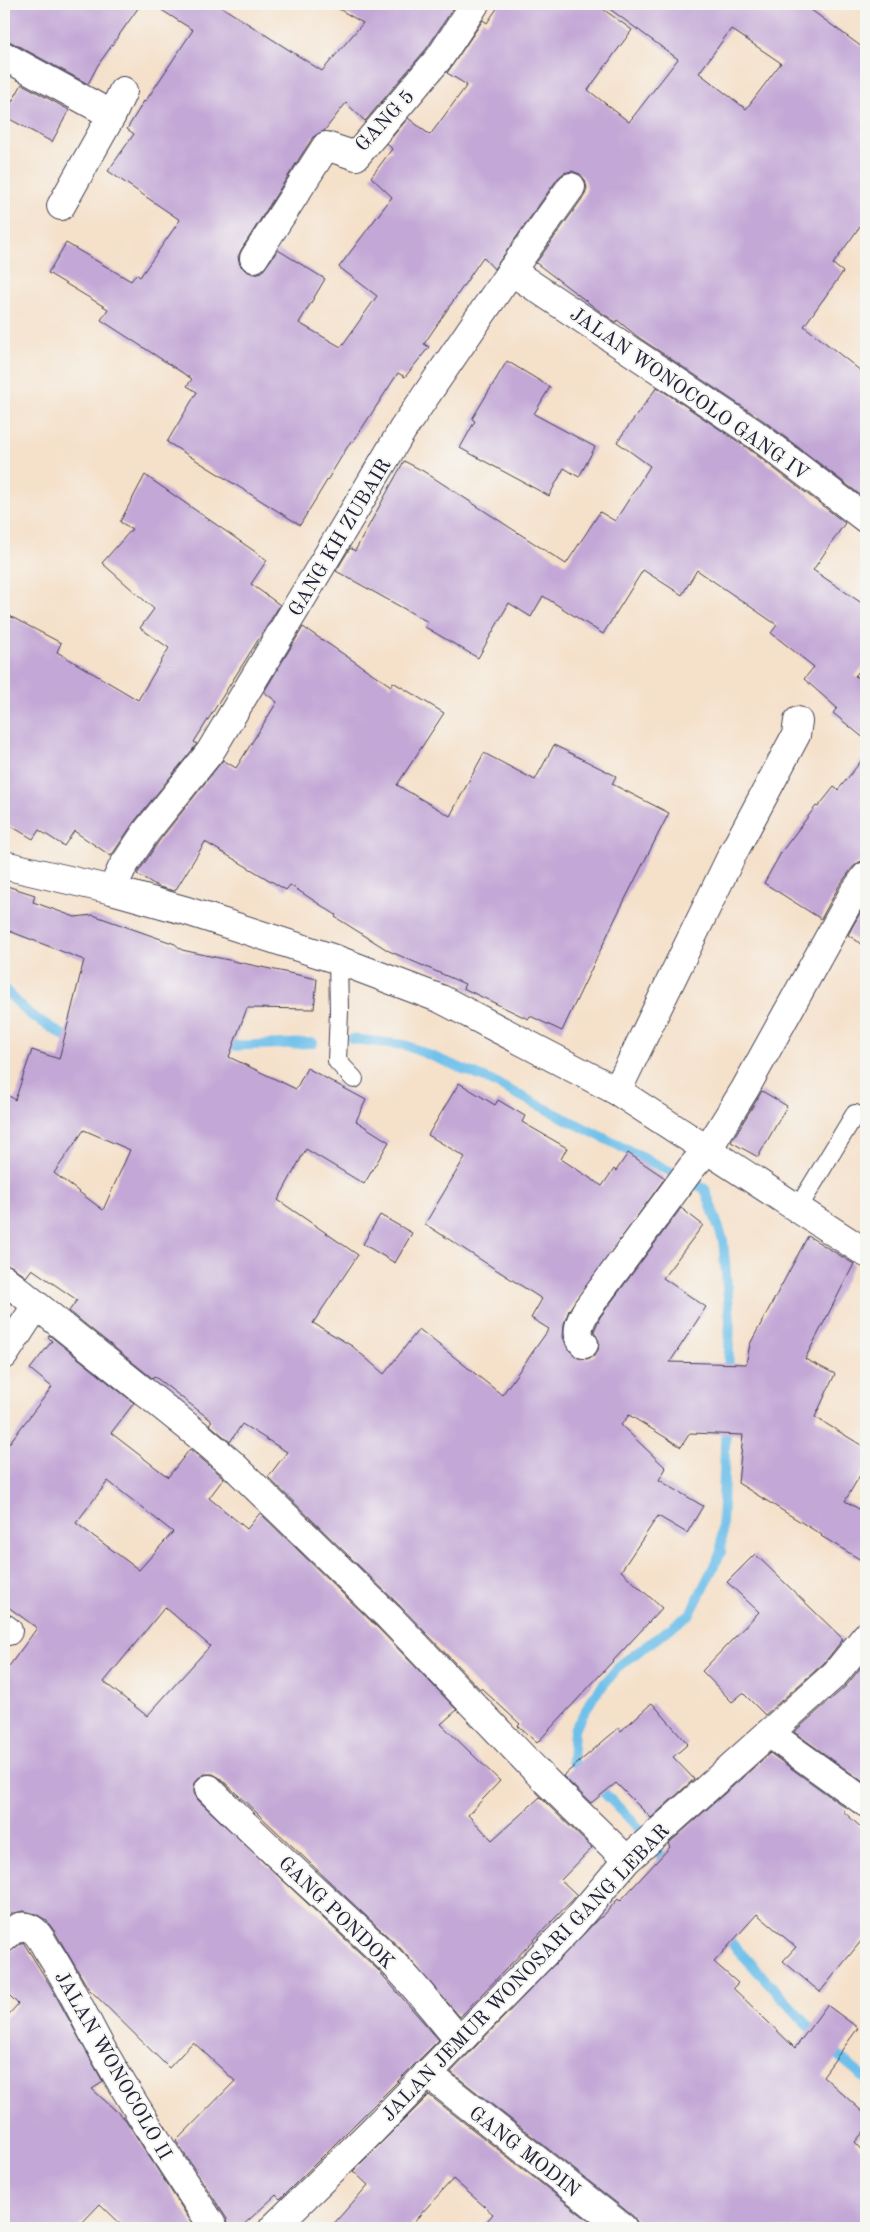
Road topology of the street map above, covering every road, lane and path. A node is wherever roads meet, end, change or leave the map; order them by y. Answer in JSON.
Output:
{"nodes":[{"id":1,"x":475,"y":4,"type":"edge"},
{"id":2,"x":4,"y":56,"type":"edge"},
{"id":3,"x":571,"y":187,"type":"dead end"},
{"id":4,"x":61,"y":206,"type":"dead end"},
{"id":5,"x":254,"y":258,"type":"dead end"},
{"id":6,"x":511,"y":271,"type":"junction"},
{"id":7,"x":866,"y":519,"type":"edge"},
{"id":8,"x":798,"y":720,"type":"dead end"},
{"id":9,"x":4,"y":865,"type":"edge"},
{"id":10,"x":866,"y":876,"type":"edge"},
{"id":11,"x":112,"y":890,"type":"junction"},
{"id":12,"x":338,"y":960,"type":"junction"},
{"id":13,"x":354,"y":1079,"type":"dead end"},
{"id":14,"x":617,"y":1091,"type":"junction"},
{"id":15,"x":856,"y":1114,"type":"dead end"},
{"id":16,"x":700,"y":1158,"type":"junction"},
{"id":17,"x":798,"y":1208,"type":"junction"},
{"id":18,"x":866,"y":1253,"type":"edge"},
{"id":19,"x":4,"y":1279,"type":"edge"},
{"id":20,"x":36,"y":1306,"type":"junction"},
{"id":21,"x":584,"y":1344,"type":"dead end"},
{"id":22,"x":4,"y":1355,"type":"edge"},
{"id":23,"x":866,"y":1636,"type":"edge"},
{"id":24,"x":769,"y":1733,"type":"junction"},
{"id":25,"x":210,"y":1789,"type":"dead end"},
{"id":26,"x":866,"y":1804,"type":"edge"},
{"id":27,"x":641,"y":1848,"type":"junction"},
{"id":28,"x":4,"y":1938,"type":"edge"},
{"id":29,"x":459,"y":2040,"type":"junction"},
{"id":30,"x":427,"y":2073,"type":"junction"},
{"id":31,"x":214,"y":2228,"type":"edge"},
{"id":32,"x":273,"y":2228,"type":"edge"},
{"id":33,"x":622,"y":2228,"type":"edge"}],
"edges":[{"from":1,"to":5,"type":"street","name":"GANG 5"},
{"from":2,"to":4,"type":"street"},
{"from":3,"to":6,"type":"street","name":"GANG KH ZUBAIR"},
{"from":6,"to":7,"type":"street","name":"JALAN WONOCOLO GANG IV"},
{"from":6,"to":11,"type":"street","name":"GANG KH ZUBAIR"},
{"from":8,"to":14,"type":"street"},
{"from":9,"to":11,"type":"street"},
{"from":10,"to":16,"type":"street"},
{"from":11,"to":12,"type":"street"},
{"from":12,"to":13,"type":"lane"},
{"from":12,"to":14,"type":"street"},
{"from":14,"to":16,"type":"street"},
{"from":15,"to":17,"type":"lane"},
{"from":16,"to":17,"type":"street"},
{"from":16,"to":21,"type":"street"},
{"from":17,"to":18,"type":"street"},
{"from":19,"to":20,"type":"street"},
{"from":20,"to":22,"type":"street"},
{"from":20,"to":27,"type":"street"},
{"from":23,"to":24,"type":"street","name":"JALAN JEMUR WONOSARI GANG LEBAR"},
{"from":24,"to":26,"type":"street"},
{"from":24,"to":27,"type":"street","name":"JALAN JEMUR WONOSARI GANG LEBAR"},
{"from":25,"to":29,"type":"street","name":"GANG PONDOK"},
{"from":27,"to":29,"type":"street","name":"JALAN JEMUR WONOSARI GANG LEBAR"},
{"from":28,"to":31,"type":"street","name":"JALAN WONOCOLO II"},
{"from":29,"to":30,"type":"street","name":"JALAN JEMUR WONOSARI GANG LEBAR"},
{"from":30,"to":32,"type":"street","name":"JALAN JEMUR WONOSARI GANG LEBAR"},
{"from":30,"to":33,"type":"street","name":"GANG MODIN"}]}
